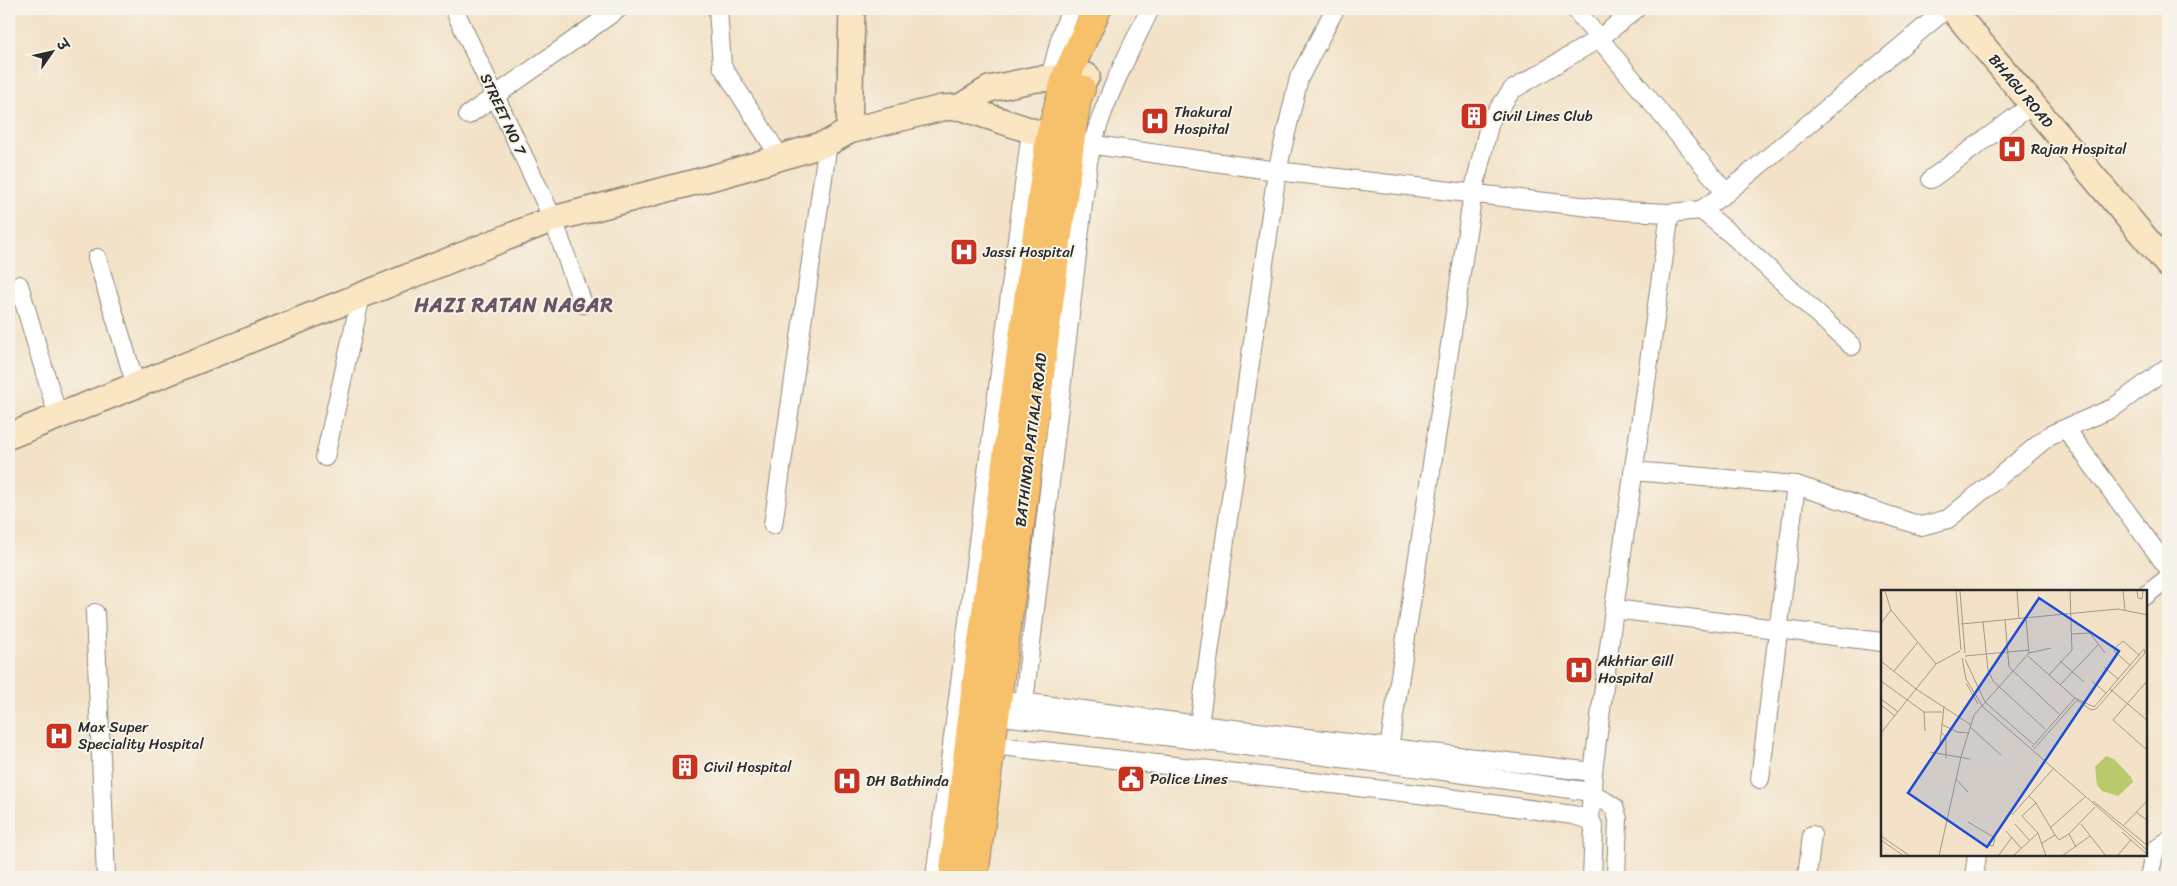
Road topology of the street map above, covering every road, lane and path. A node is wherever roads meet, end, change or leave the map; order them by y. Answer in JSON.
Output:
{"nodes":[{"id":1,"x":454,"y":9,"type":"edge"},
{"id":2,"x":618,"y":9,"type":"edge"},
{"id":3,"x":718,"y":9,"type":"edge"},
{"id":4,"x":852,"y":9,"type":"edge"},
{"id":5,"x":1071,"y":9,"type":"edge"},
{"id":6,"x":1097,"y":9,"type":"edge"},
{"id":7,"x":1114,"y":9,"type":"edge"},
{"id":8,"x":1150,"y":9,"type":"edge"},
{"id":9,"x":1335,"y":9,"type":"edge"},
{"id":10,"x":1575,"y":9,"type":"edge"},
{"id":11,"x":1636,"y":9,"type":"edge"},
{"id":12,"x":1946,"y":9,"type":"edge"},
{"id":13,"x":1952,"y":9,"type":"edge"},
{"id":14,"x":1600,"y":38,"type":"junction"},
{"id":15,"x":1067,"y":77,"type":"junction"},
{"id":16,"x":495,"y":96,"type":"junction"},
{"id":17,"x":2033,"y":104,"type":"junction"},
{"id":18,"x":960,"y":107,"type":"junction"},
{"id":19,"x":468,"y":115,"type":"dead end"},
{"id":20,"x":839,"y":137,"type":"junction"},
{"id":21,"x":1061,"y":139,"type":"junction"},
{"id":22,"x":780,"y":157,"type":"junction"},
{"id":23,"x":1277,"y":171,"type":"junction"},
{"id":24,"x":1931,"y":179,"type":"dead end"},
{"id":25,"x":1473,"y":193,"type":"junction"},
{"id":26,"x":1726,"y":193,"type":"junction"},
{"id":27,"x":1701,"y":210,"type":"junction"},
{"id":28,"x":1670,"y":212,"type":"junction"},
{"id":29,"x":553,"y":219,"type":"junction"},
{"id":30,"x":98,"y":258,"type":"dead end"},
{"id":31,"x":2168,"y":265,"type":"edge"},
{"id":32,"x":18,"y":285,"type":"dead end"},
{"id":33,"x":361,"y":296,"type":"junction"},
{"id":34,"x":583,"y":304,"type":"dead end"},
{"id":35,"x":1852,"y":346,"type":"dead end"},
{"id":36,"x":2168,"y":367,"type":"edge"},
{"id":37,"x":136,"y":386,"type":"junction"},
{"id":38,"x":58,"y":417,"type":"junction"},
{"id":39,"x":2066,"y":428,"type":"junction"},
{"id":40,"x":9,"y":436,"type":"edge"},
{"id":41,"x":325,"y":457,"type":"dead end"},
{"id":42,"x":1633,"y":471,"type":"junction"},
{"id":43,"x":1796,"y":485,"type":"junction"},
{"id":44,"x":773,"y":525,"type":"dead end"},
{"id":45,"x":2168,"y":568,"type":"edge"},
{"id":46,"x":2168,"y":578,"type":"edge"},
{"id":47,"x":2147,"y":594,"type":"edge"},
{"id":48,"x":1614,"y":609,"type":"junction"},
{"id":49,"x":95,"y":613,"type":"dead end"},
{"id":50,"x":1778,"y":628,"type":"junction"},
{"id":51,"x":1881,"y":642,"type":"edge"},
{"id":52,"x":1010,"y":708,"type":"junction"},
{"id":53,"x":1199,"y":725,"type":"junction"},
{"id":54,"x":991,"y":744,"type":"junction"},
{"id":55,"x":1019,"y":748,"type":"junction"},
{"id":56,"x":1389,"y":749,"type":"junction"},
{"id":57,"x":1593,"y":772,"type":"junction"},
{"id":58,"x":1760,"y":779,"type":"dead end"},
{"id":59,"x":1592,"y":792,"type":"junction"},
{"id":60,"x":1590,"y":820,"type":"junction"},
{"id":61,"x":1812,"y":835,"type":"dead end"},
{"id":62,"x":2168,"y":841,"type":"edge"},
{"id":63,"x":1977,"y":856,"type":"edge"},
{"id":64,"x":106,"y":877,"type":"edge"},
{"id":65,"x":935,"y":877,"type":"edge"},
{"id":66,"x":953,"y":877,"type":"edge"},
{"id":67,"x":974,"y":877,"type":"edge"},
{"id":68,"x":1592,"y":877,"type":"edge"},
{"id":69,"x":1616,"y":877,"type":"edge"},
{"id":70,"x":1807,"y":877,"type":"edge"},
{"id":71,"x":1974,"y":877,"type":"edge"},
{"id":72,"x":2149,"y":877,"type":"edge"}],
"edges":[{"from":1,"to":16,"type":"street","name":"STREET NO 7"},
{"from":2,"to":16,"type":"street"},
{"from":3,"to":22,"type":"street"},
{"from":4,"to":20,"type":"street"},
{"from":5,"to":15,"type":"street"},
{"from":6,"to":15,"type":"highway"},
{"from":7,"to":15,"type":"highway"},
{"from":8,"to":21,"type":"street"},
{"from":9,"to":23,"type":"street"},
{"from":10,"to":14,"type":"street"},
{"from":11,"to":14,"type":"street"},
{"from":12,"to":26,"type":"street"},
{"from":13,"to":17,"type":"street","name":"BHAGU ROAD"},
{"from":14,"to":25,"type":"street"},
{"from":14,"to":26,"type":"street"},
{"from":15,"to":18,"type":"street"},
{"from":15,"to":21,"type":"highway"},
{"from":16,"to":19,"type":"street"},
{"from":16,"to":29,"type":"street","name":"STREET NO 7"},
{"from":17,"to":24,"type":"street"},
{"from":17,"to":31,"type":"street","name":"BHAGU ROAD"},
{"from":18,"to":20,"type":"street"},
{"from":18,"to":21,"type":"street"},
{"from":20,"to":22,"type":"street"},
{"from":20,"to":44,"type":"street"},
{"from":21,"to":23,"type":"street"},
{"from":21,"to":52,"type":"highway","name":"BATHINDA PATIALA ROAD"},
{"from":21,"to":65,"type":"street"},
{"from":21,"to":66,"type":"highway"},
{"from":22,"to":29,"type":"street"},
{"from":23,"to":25,"type":"street"},
{"from":23,"to":53,"type":"street"},
{"from":25,"to":28,"type":"street"},
{"from":25,"to":56,"type":"street"},
{"from":26,"to":27,"type":"street"},
{"from":27,"to":28,"type":"street"},
{"from":27,"to":35,"type":"street"},
{"from":28,"to":42,"type":"street"},
{"from":29,"to":33,"type":"street"},
{"from":29,"to":34,"type":"street","name":"STREET NO 7"},
{"from":30,"to":37,"type":"street"},
{"from":32,"to":38,"type":"street"},
{"from":33,"to":37,"type":"street"},
{"from":33,"to":41,"type":"street"},
{"from":36,"to":39,"type":"street"},
{"from":37,"to":38,"type":"street"},
{"from":38,"to":40,"type":"street"},
{"from":39,"to":43,"type":"street"},
{"from":39,"to":45,"type":"street"},
{"from":42,"to":43,"type":"street"},
{"from":42,"to":48,"type":"street"},
{"from":43,"to":50,"type":"street"},
{"from":46,"to":47,"type":"street"},
{"from":48,"to":50,"type":"street"},
{"from":48,"to":57,"type":"street"},
{"from":49,"to":64,"type":"street"},
{"from":50,"to":51,"type":"street"},
{"from":50,"to":58,"type":"street"},
{"from":52,"to":53,"type":"street"},
{"from":52,"to":54,"type":"highway","name":"BATHINDA PATIALA ROAD"},
{"from":52,"to":55,"type":"street"},
{"from":52,"to":59,"type":"street"},
{"from":53,"to":56,"type":"street"},
{"from":54,"to":55,"type":"street"},
{"from":54,"to":67,"type":"highway","name":"BATHINDA PATIALA ROAD"},
{"from":55,"to":60,"type":"street"},
{"from":56,"to":57,"type":"street"},
{"from":57,"to":59,"type":"street"},
{"from":59,"to":60,"type":"street"},
{"from":59,"to":69,"type":"street"},
{"from":60,"to":68,"type":"street"},
{"from":61,"to":70,"type":"street"},
{"from":62,"to":72,"type":"street"},
{"from":63,"to":71,"type":"street"}]}
